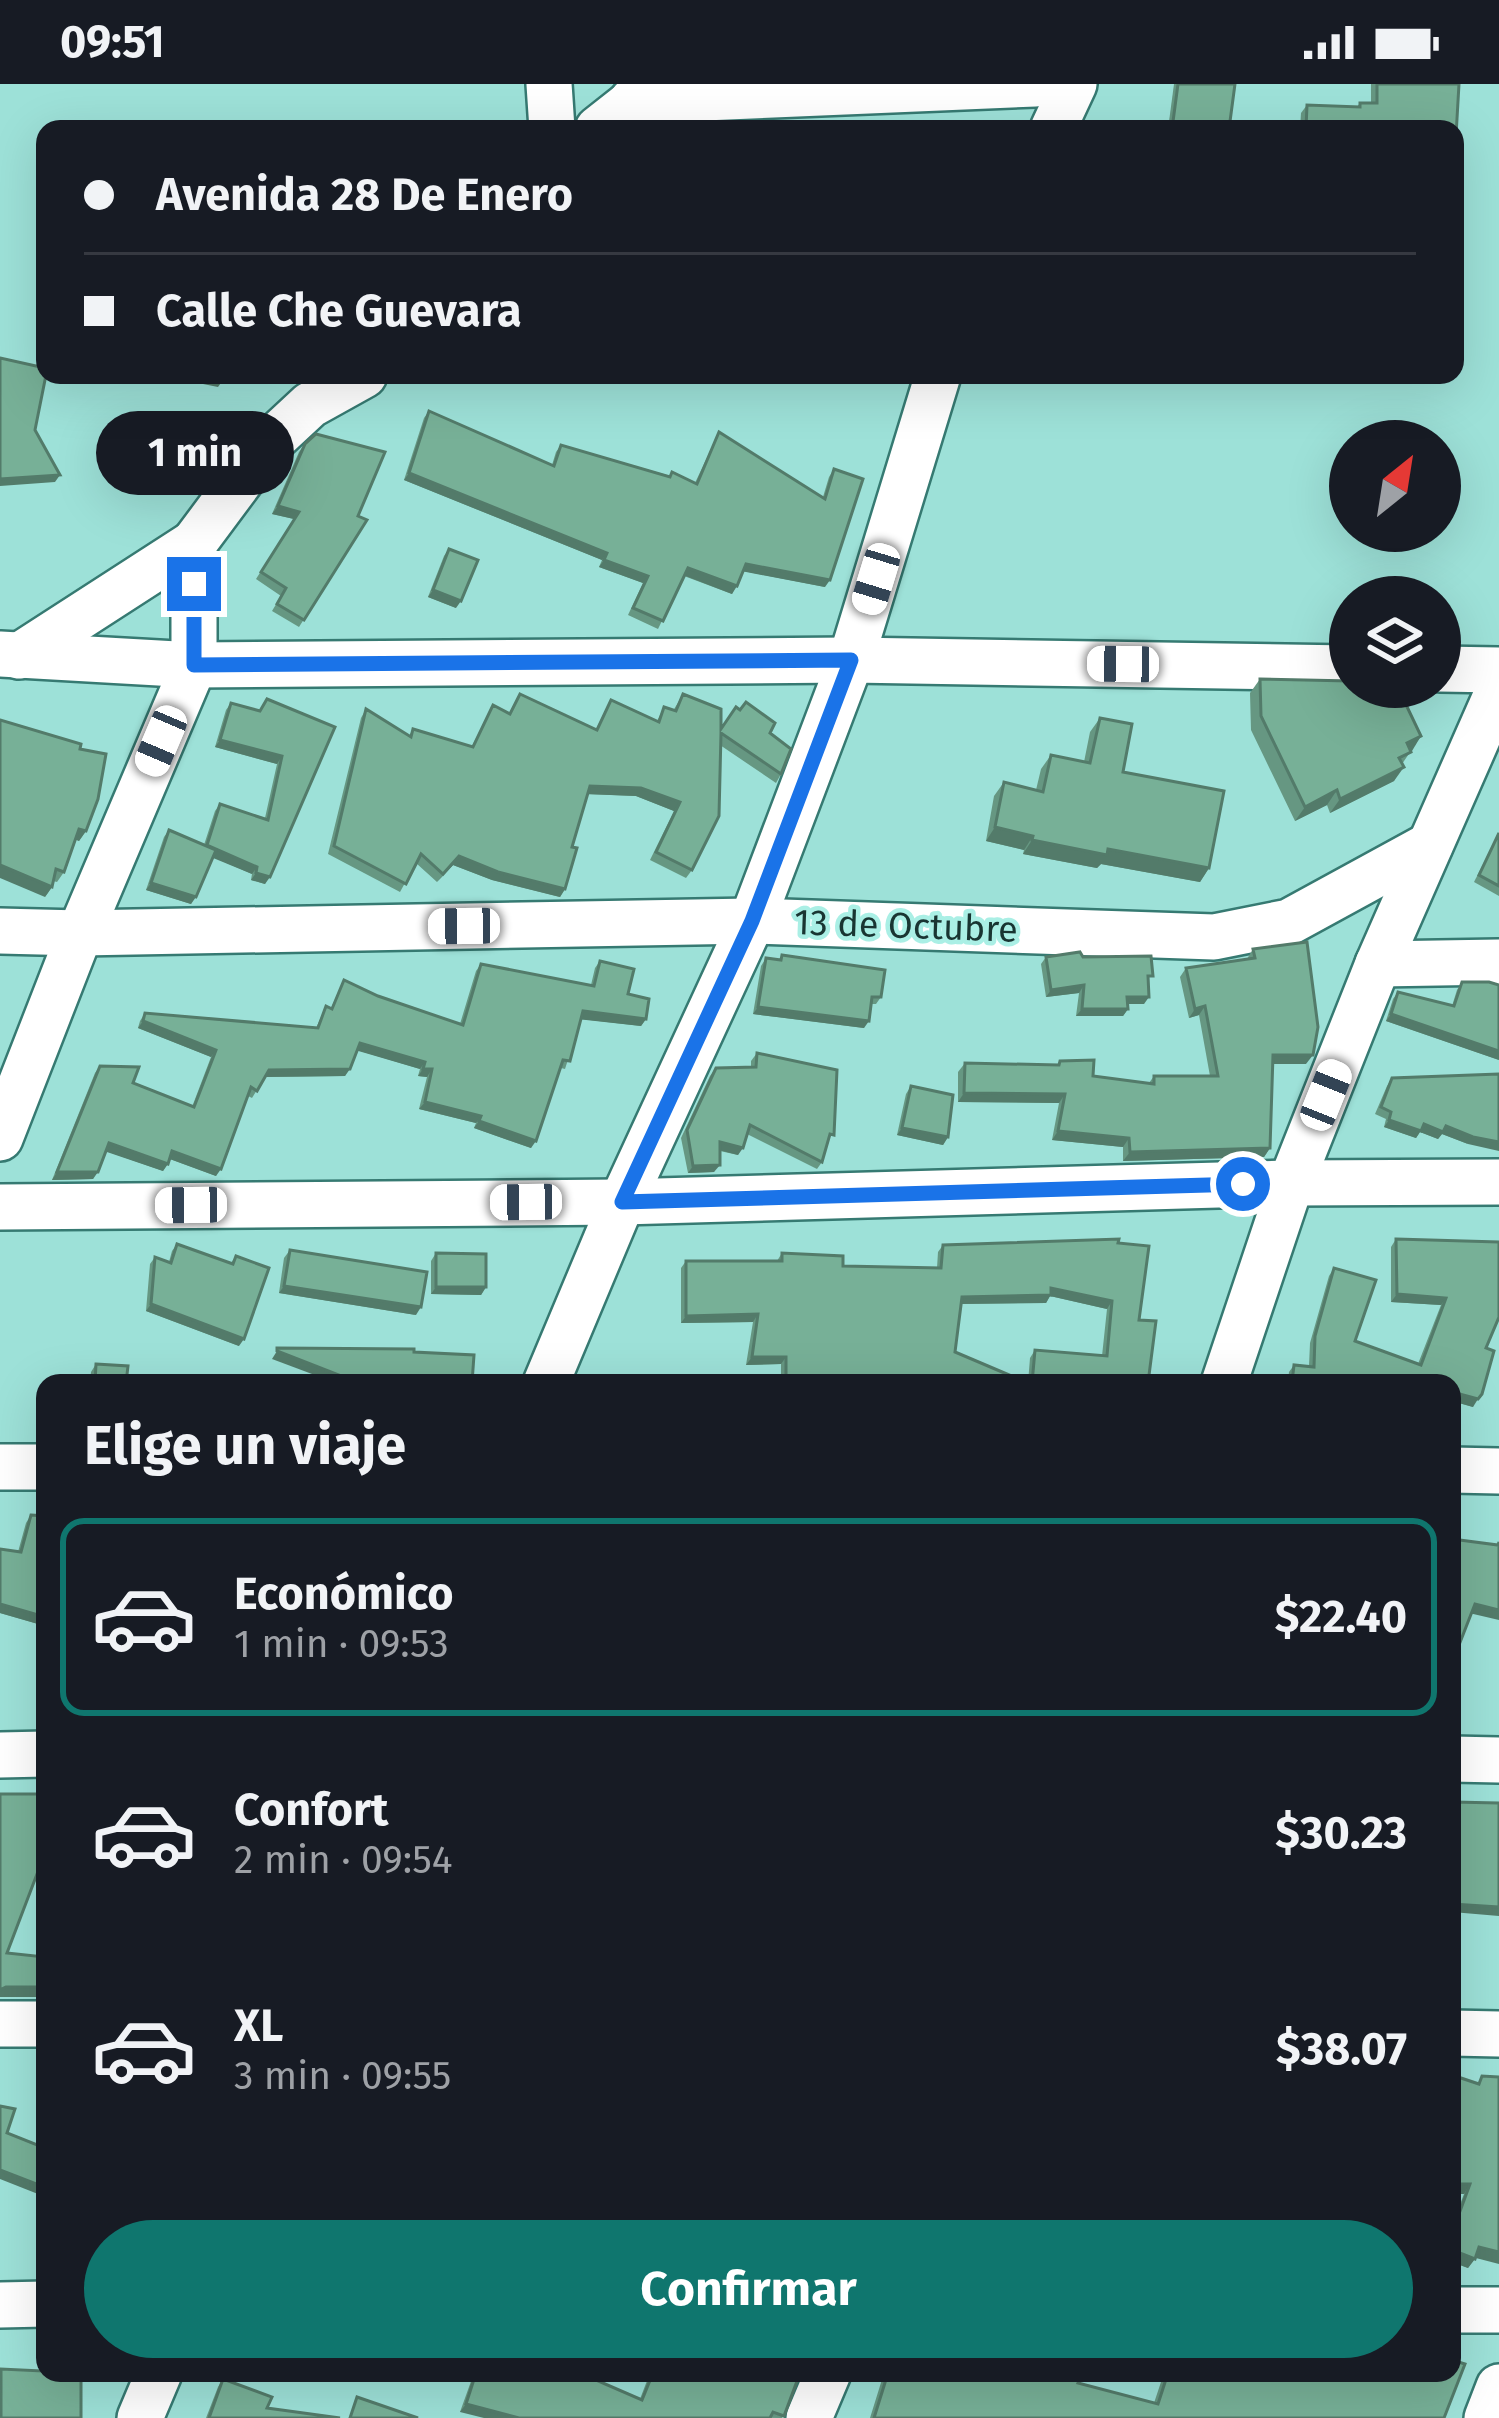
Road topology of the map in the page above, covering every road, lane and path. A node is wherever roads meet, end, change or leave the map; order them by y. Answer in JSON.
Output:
{"nodes":[{"id":1,"x":549,"y":84,"type":"edge"},
{"id":2,"x":1035,"y":84,"type":"edge"},
{"id":3,"x":1074,"y":84,"type":"edge"},
{"id":4,"x":628,"y":105,"type":"edge"},
{"id":5,"x":551,"y":120,"type":"edge"},
{"id":6,"x":1057,"y":120,"type":"edge"},
{"id":7,"x":348,"y":384,"type":"edge"},
{"id":8,"x":935,"y":384,"type":"edge"},
{"id":9,"x":194,"y":543,"type":"junction"},
{"id":10,"x":9,"y":655,"type":"edge"},
{"id":11,"x":851,"y":660,"type":"junction"},
{"id":12,"x":194,"y":665,"type":"junction"},
{"id":13,"x":1329,"y":668,"type":"edge"},
{"id":14,"x":1461,"y":669,"type":"edge"},
{"id":15,"x":1499,"y":670,"type":"edge"},
{"id":16,"x":1499,"y":689,"type":"edge"},
{"id":17,"x":1430,"y":845,"type":"junction"},
{"id":18,"x":752,"y":921,"type":"junction"},
{"id":19,"x":0,"y":931,"type":"edge"},
{"id":20,"x":80,"y":933,"type":"junction"},
{"id":21,"x":1499,"y":962,"type":"edge"},
{"id":22,"x":1378,"y":964,"type":"junction"},
{"id":23,"x":0,"y":1138,"type":"edge"},
{"id":24,"x":1499,"y":1182,"type":"edge"},
{"id":25,"x":1291,"y":1183,"type":"junction"},
{"id":26,"x":622,"y":1202,"type":"junction"},
{"id":27,"x":0,"y":1207,"type":"edge"},
{"id":28,"x":550,"y":1374,"type":"edge"},
{"id":29,"x":1227,"y":1374,"type":"edge"},
{"id":30,"x":0,"y":1467,"type":"edge"},
{"id":31,"x":36,"y":1467,"type":"edge"},
{"id":32,"x":1461,"y":1470,"type":"edge"},
{"id":33,"x":1499,"y":1471,"type":"edge"},
{"id":34,"x":36,"y":1754,"type":"edge"},
{"id":35,"x":0,"y":1755,"type":"edge"},
{"id":36,"x":1461,"y":1759,"type":"edge"},
{"id":37,"x":1499,"y":1760,"type":"edge"},
{"id":38,"x":0,"y":2024,"type":"edge"},
{"id":39,"x":36,"y":2024,"type":"edge"},
{"id":40,"x":1461,"y":2033,"type":"edge"},
{"id":41,"x":1499,"y":2034,"type":"edge"},
{"id":42,"x":0,"y":2305,"type":"edge"},
{"id":43,"x":36,"y":2305,"type":"edge"},
{"id":44,"x":1461,"y":2310,"type":"edge"},
{"id":45,"x":1499,"y":2310,"type":"edge"},
{"id":46,"x":155,"y":2382,"type":"edge"},
{"id":47,"x":824,"y":2382,"type":"edge"},
{"id":48,"x":1499,"y":2387,"type":"edge"},
{"id":49,"x":140,"y":2418,"type":"edge"},
{"id":50,"x":809,"y":2418,"type":"edge"},
{"id":51,"x":1487,"y":2418,"type":"edge"}],
"edges":[{"from":1,"to":5,"type":"street"},
{"from":2,"to":4,"type":"street"},
{"from":3,"to":6,"type":"street"},
{"from":7,"to":9,"type":"street"},
{"from":8,"to":11,"type":"street"},
{"from":9,"to":10,"type":"street"},
{"from":9,"to":12,"type":"street"},
{"from":10,"to":12,"type":"street"},
{"from":11,"to":12,"type":"street"},
{"from":11,"to":13,"type":"street"},
{"from":11,"to":18,"type":"street"},
{"from":12,"to":20,"type":"street"},
{"from":14,"to":15,"type":"street"},
{"from":16,"to":17,"type":"street"},
{"from":17,"to":18,"type":"street","name":"13 de Octubre"},
{"from":17,"to":22,"type":"street"},
{"from":18,"to":20,"type":"street","name":"13 de Octubre"},
{"from":18,"to":26,"type":"street"},
{"from":19,"to":20,"type":"street","name":"13 de Octubre"},
{"from":20,"to":23,"type":"street"},
{"from":21,"to":22,"type":"street"},
{"from":22,"to":25,"type":"street"},
{"from":24,"to":25,"type":"street"},
{"from":25,"to":26,"type":"street"},
{"from":25,"to":29,"type":"street"},
{"from":26,"to":27,"type":"street"},
{"from":26,"to":28,"type":"street"},
{"from":30,"to":31,"type":"street"},
{"from":32,"to":33,"type":"street"},
{"from":34,"to":35,"type":"street"},
{"from":36,"to":37,"type":"street"},
{"from":38,"to":39,"type":"street"},
{"from":40,"to":41,"type":"street"},
{"from":42,"to":43,"type":"street"},
{"from":44,"to":45,"type":"street"},
{"from":46,"to":49,"type":"street"},
{"from":47,"to":50,"type":"street"},
{"from":48,"to":51,"type":"street"}]}
